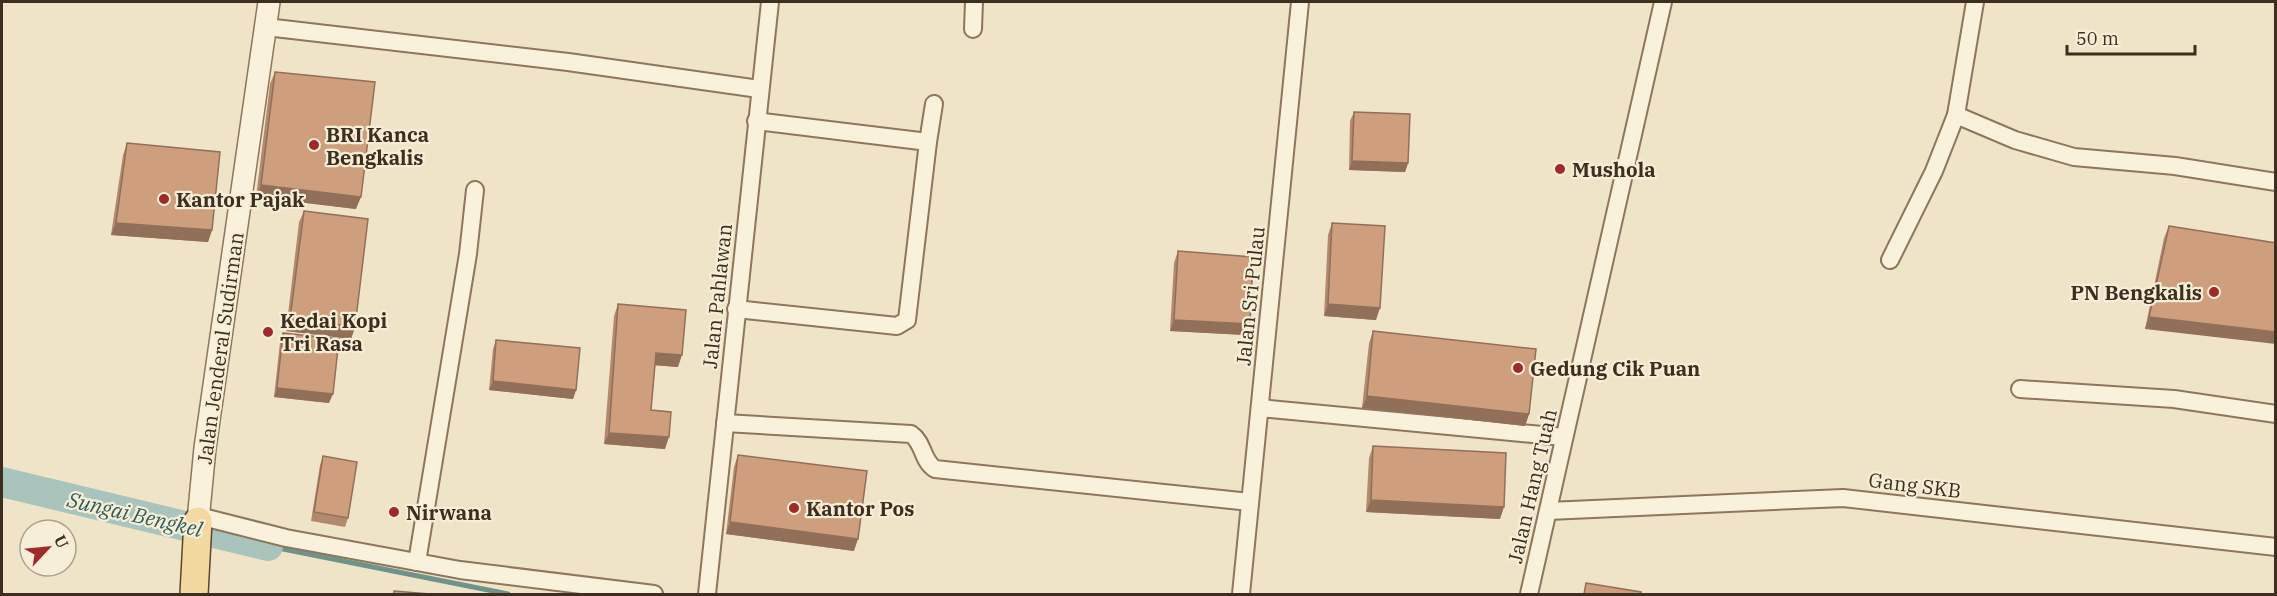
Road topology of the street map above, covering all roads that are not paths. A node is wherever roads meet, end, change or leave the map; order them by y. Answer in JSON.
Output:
{"nodes":[{"id":1,"x":268,"y":2,"type":"edge"},
{"id":2,"x":770,"y":2,"type":"edge"},
{"id":3,"x":974,"y":2,"type":"edge"},
{"id":4,"x":1300,"y":2,"type":"edge"},
{"id":5,"x":1663,"y":2,"type":"edge"},
{"id":6,"x":1975,"y":2,"type":"edge"},
{"id":7,"x":266,"y":27,"type":"junction"},
{"id":8,"x":973,"y":29,"type":"dead end"},
{"id":9,"x":759,"y":89,"type":"junction"},
{"id":10,"x":934,"y":104,"type":"dead end"},
{"id":11,"x":1956,"y":115,"type":"junction"},
{"id":12,"x":756,"y":121,"type":"junction"},
{"id":13,"x":928,"y":142,"type":"junction"},
{"id":14,"x":2276,"y":182,"type":"edge"},
{"id":15,"x":475,"y":190,"type":"dead end"},
{"id":16,"x":1890,"y":260,"type":"dead end"},
{"id":17,"x":736,"y":309,"type":"junction"},
{"id":18,"x":2020,"y":389,"type":"dead end"},
{"id":19,"x":1260,"y":408,"type":"junction"},
{"id":20,"x":2276,"y":414,"type":"edge"},
{"id":21,"x":724,"y":423,"type":"junction"},
{"id":22,"x":1564,"y":437,"type":"junction"},
{"id":23,"x":1251,"y":502,"type":"junction"},
{"id":24,"x":1548,"y":511,"type":"junction"},
{"id":25,"x":199,"y":518,"type":"junction"},
{"id":26,"x":2276,"y":547,"type":"edge"},
{"id":27,"x":417,"y":562,"type":"junction"},
{"id":28,"x":195,"y":594,"type":"edge"},
{"id":29,"x":647,"y":594,"type":"edge"},
{"id":30,"x":706,"y":594,"type":"edge"},
{"id":31,"x":1241,"y":594,"type":"edge"},
{"id":32,"x":1529,"y":594,"type":"edge"}],
"edges":[{"from":1,"to":7,"type":"street","name":"Jalan Jenderal Sudirman"},
{"from":2,"to":9,"type":"street","name":"Jalan Pahlawan"},
{"from":3,"to":8,"type":"street"},
{"from":4,"to":19,"type":"street","name":"Jalan Sri Pulau"},
{"from":5,"to":22,"type":"street","name":"Jalan Hang Tuah"},
{"from":6,"to":11,"type":"street"},
{"from":7,"to":9,"type":"street"},
{"from":7,"to":25,"type":"street","name":"Jalan Jenderal Sudirman"},
{"from":9,"to":12,"type":"street","name":"Jalan Pahlawan"},
{"from":10,"to":13,"type":"street"},
{"from":11,"to":14,"type":"street"},
{"from":11,"to":16,"type":"street"},
{"from":12,"to":13,"type":"street"},
{"from":12,"to":17,"type":"street","name":"Jalan Pahlawan"},
{"from":13,"to":17,"type":"street"},
{"from":15,"to":27,"type":"street"},
{"from":17,"to":21,"type":"street","name":"Jalan Pahlawan"},
{"from":18,"to":20,"type":"street"},
{"from":19,"to":22,"type":"street"},
{"from":19,"to":23,"type":"street","name":"Jalan Sri Pulau"},
{"from":21,"to":23,"type":"street"},
{"from":21,"to":30,"type":"street","name":"Jalan Pahlawan"},
{"from":22,"to":24,"type":"street","name":"Jalan Hang Tuah"},
{"from":23,"to":31,"type":"street","name":"Jalan Sri Pulau"},
{"from":24,"to":26,"type":"street","name":"Gang SKB"},
{"from":24,"to":32,"type":"street","name":"Jalan Hang Tuah"},
{"from":25,"to":27,"type":"street"},
{"from":25,"to":28,"type":"main road"},
{"from":27,"to":29,"type":"street"}]}
